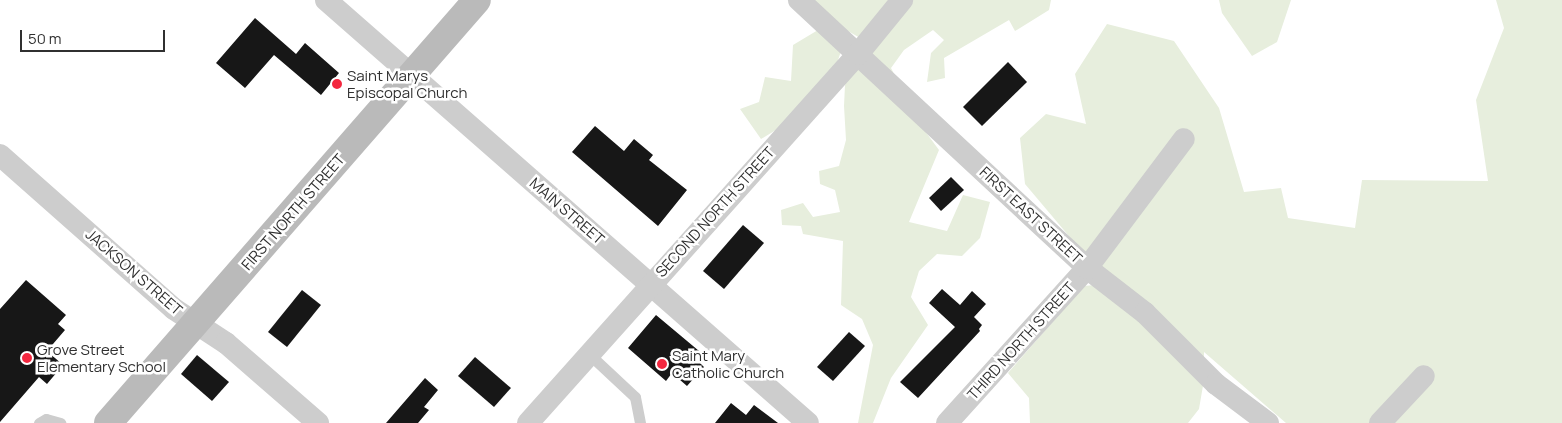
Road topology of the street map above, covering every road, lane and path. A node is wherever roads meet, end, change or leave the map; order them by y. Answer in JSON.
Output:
{"nodes":[{"id":1,"x":326,"y":0,"type":"edge"},
{"id":2,"x":477,"y":0,"type":"edge"},
{"id":3,"x":799,"y":0,"type":"edge"},
{"id":4,"x":902,"y":0,"type":"edge"},
{"id":5,"x":858,"y":54,"type":"junction"},
{"id":6,"x":412,"y":74,"type":"junction"},
{"id":7,"x":1184,"y":139,"type":"dead end"},
{"id":8,"x":0,"y":155,"type":"edge"},
{"id":9,"x":1087,"y":268,"type":"junction"},
{"id":10,"x":650,"y":284,"type":"junction"},
{"id":11,"x":196,"y":323,"type":"junction"},
{"id":12,"x":589,"y":354,"type":"junction"},
{"id":13,"x":1424,"y":376,"type":"dead end"},
{"id":14,"x":39,"y":423,"type":"edge"},
{"id":15,"x":60,"y":423,"type":"edge"},
{"id":16,"x":108,"y":423,"type":"edge"},
{"id":17,"x":318,"y":423,"type":"edge"},
{"id":18,"x":528,"y":423,"type":"edge"},
{"id":19,"x":640,"y":423,"type":"edge"},
{"id":20,"x":808,"y":423,"type":"edge"},
{"id":21,"x":947,"y":423,"type":"edge"},
{"id":22,"x":1268,"y":423,"type":"edge"},
{"id":23,"x":1380,"y":423,"type":"edge"}],
"edges":[{"from":1,"to":6,"type":"street","name":"MAIN STREET"},
{"from":2,"to":6,"type":"street","name":"FIRST NORTH STREET"},
{"from":3,"to":5,"type":"street","name":"FIRST EAST STREET"},
{"from":4,"to":5,"type":"street","name":"SECOND NORTH STREET"},
{"from":5,"to":9,"type":"street","name":"FIRST EAST STREET"},
{"from":5,"to":10,"type":"street","name":"SECOND NORTH STREET"},
{"from":6,"to":10,"type":"street","name":"MAIN STREET"},
{"from":6,"to":11,"type":"street","name":"FIRST NORTH STREET"},
{"from":7,"to":9,"type":"street","name":"THIRD NORTH STREET"},
{"from":8,"to":11,"type":"street","name":"JACKSON STREET"},
{"from":9,"to":21,"type":"street","name":"THIRD NORTH STREET"},
{"from":9,"to":22,"type":"street","name":"FIRST EAST STREET"},
{"from":10,"to":12,"type":"street","name":"SECOND NORTH STREET"},
{"from":10,"to":20,"type":"street","name":"MAIN STREET"},
{"from":11,"to":16,"type":"street","name":"FIRST NORTH STREET"},
{"from":11,"to":17,"type":"street","name":"JACKSON STREET"},
{"from":12,"to":18,"type":"street","name":"SECOND NORTH STREET"},
{"from":12,"to":19,"type":"lane"},
{"from":13,"to":23,"type":"street"},
{"from":14,"to":15,"type":"lane"}]}
